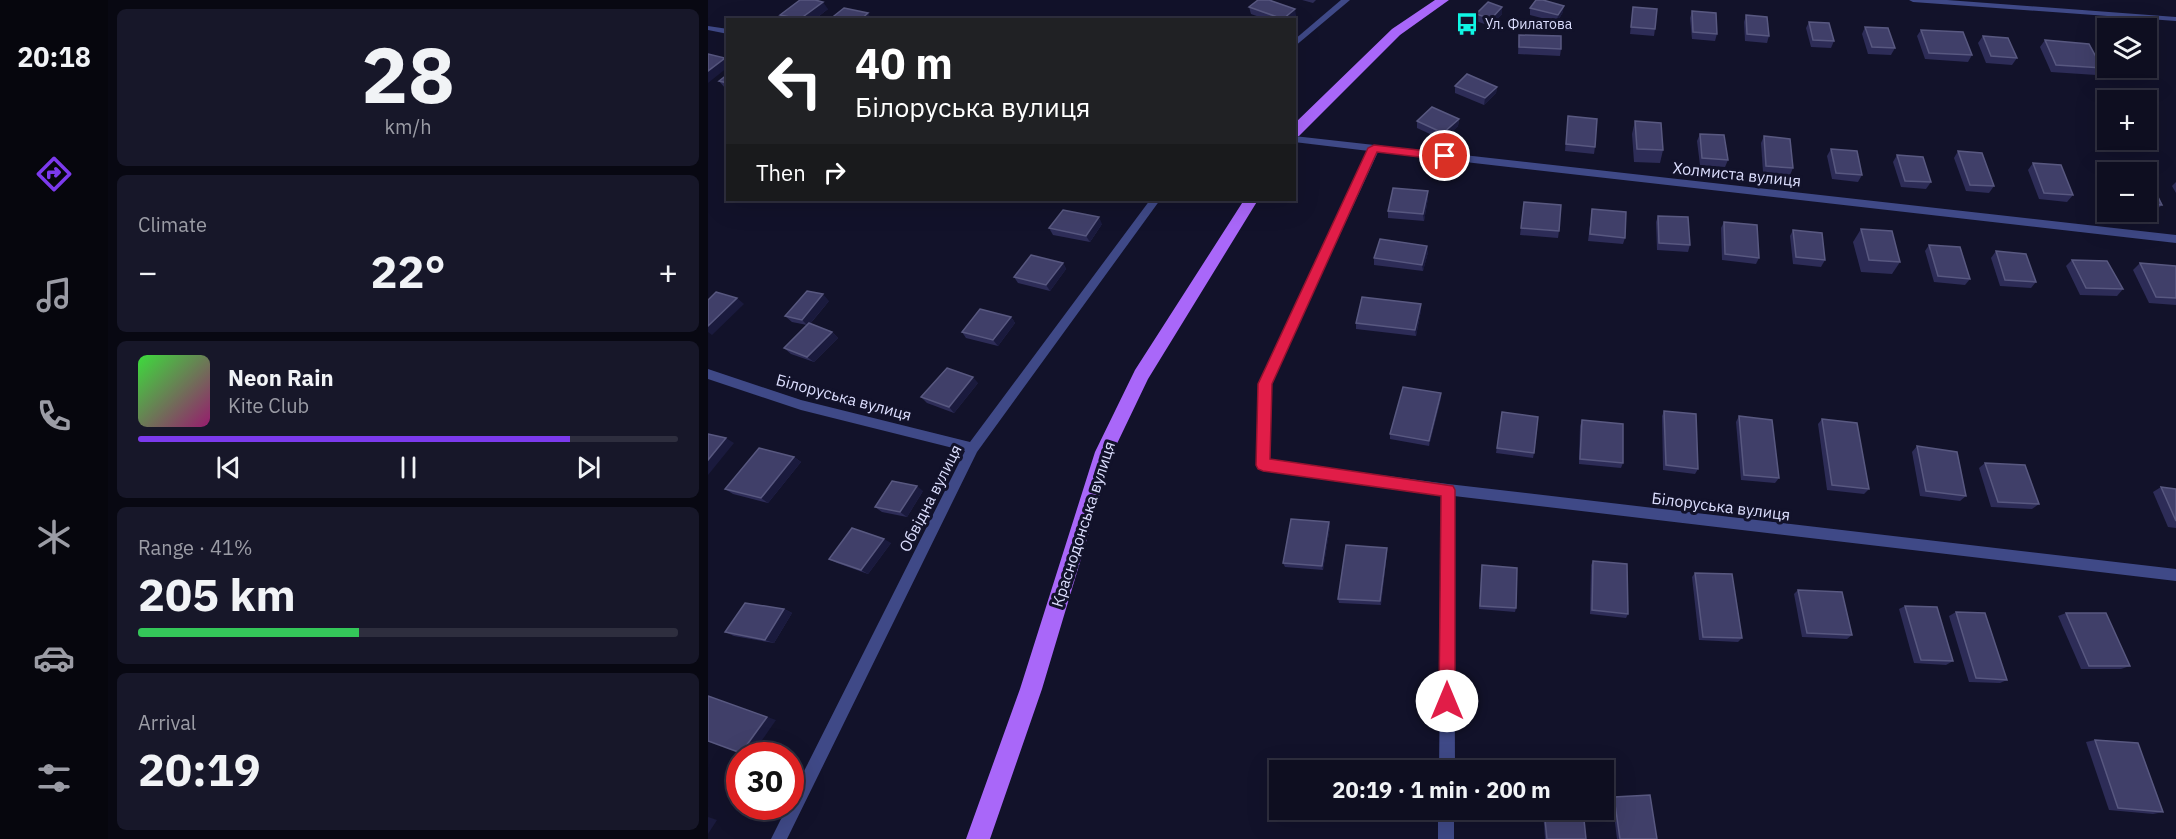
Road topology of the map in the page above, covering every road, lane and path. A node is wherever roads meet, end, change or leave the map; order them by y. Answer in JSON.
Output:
{"nodes":[{"id":1,"x":1346,"y":0,"type":"edge"},
{"id":2,"x":1443,"y":0,"type":"edge"},
{"id":3,"x":1913,"y":0,"type":"edge"},
{"id":4,"x":2176,"y":19,"type":"edge"},
{"id":5,"x":708,"y":28,"type":"edge"},
{"id":6,"x":726,"y":32,"type":"edge"},
{"id":7,"x":1296,"y":43,"type":"edge"},
{"id":8,"x":1296,"y":131,"type":"edge"},
{"id":9,"x":1296,"y":139,"type":"edge"},
{"id":10,"x":1374,"y":148,"type":"junction"},
{"id":11,"x":1154,"y":201,"type":"edge"},
{"id":12,"x":1250,"y":201,"type":"edge"},
{"id":13,"x":2176,"y":239,"type":"edge"},
{"id":14,"x":708,"y":374,"type":"edge"},
{"id":15,"x":973,"y":448,"type":"junction"},
{"id":16,"x":1448,"y":490,"type":"junction"},
{"id":17,"x":2176,"y":575,"type":"edge"},
{"id":18,"x":1446,"y":760,"type":"edge"},
{"id":19,"x":1446,"y":820,"type":"edge"},
{"id":20,"x":779,"y":839,"type":"edge"},
{"id":21,"x":978,"y":839,"type":"edge"},
{"id":22,"x":1446,"y":839,"type":"edge"}],
"edges":[{"from":1,"to":7,"type":"street"},
{"from":2,"to":8,"type":"main road"},
{"from":3,"to":4,"type":"street"},
{"from":5,"to":6,"type":"street"},
{"from":9,"to":10,"type":"street","name":"Холмиста вулиця"},
{"from":10,"to":13,"type":"street","name":"Холмиста вулиця"},
{"from":10,"to":16,"type":"street","name":"Білоруська вулиця"},
{"from":11,"to":15,"type":"street","name":"Обвідна вулиця"},
{"from":12,"to":21,"type":"main road","name":"Краснодонська вулиця"},
{"from":14,"to":15,"type":"street","name":"Білоруська вулиця"},
{"from":15,"to":20,"type":"street","name":"Обвідна вулиця"},
{"from":16,"to":17,"type":"street","name":"Білоруська вулиця"},
{"from":16,"to":18,"type":"street"},
{"from":19,"to":22,"type":"street"}]}
